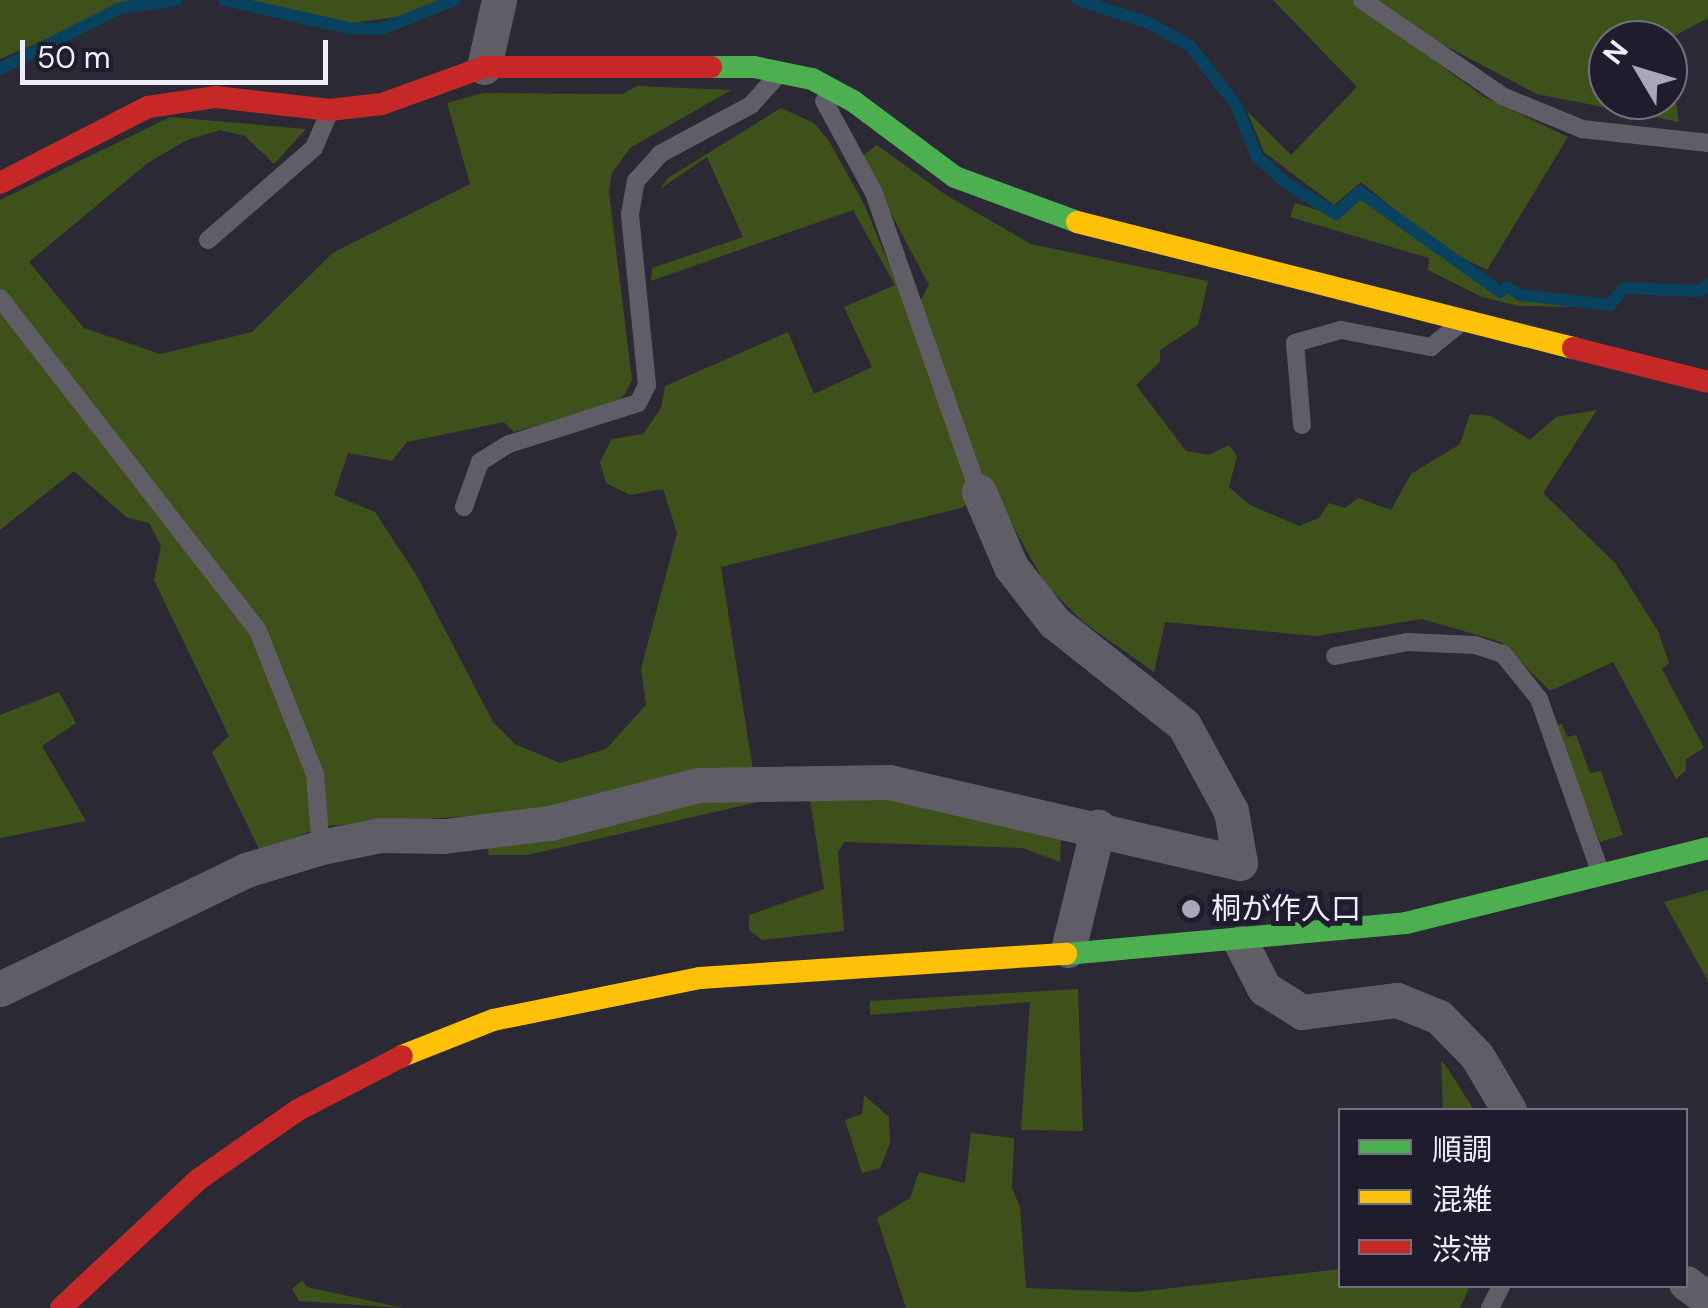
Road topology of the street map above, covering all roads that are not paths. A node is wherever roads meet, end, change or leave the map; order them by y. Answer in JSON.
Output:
{"nodes":[{"id":1,"x":499,"y":0,"type":"edge"},
{"id":2,"x":1362,"y":0,"type":"edge"},
{"id":3,"x":484,"y":67,"type":"junction"},
{"id":4,"x":781,"y":72,"type":"junction"},
{"id":5,"x":812,"y":79,"type":"junction"},
{"id":6,"x":330,"y":110,"type":"junction"},
{"id":7,"x":1708,"y":143,"type":"edge"},
{"id":8,"x":0,"y":183,"type":"edge"},
{"id":9,"x":208,"y":240,"type":"dead end"},
{"id":10,"x":0,"y":298,"type":"edge"},
{"id":11,"x":1463,"y":321,"type":"junction"},
{"id":12,"x":1708,"y":382,"type":"edge"},
{"id":13,"x":1302,"y":425,"type":"dead end"},
{"id":14,"x":979,"y":492,"type":"joint"},
{"id":15,"x":464,"y":507,"type":"dead end"},
{"id":16,"x":1335,"y":656,"type":"dead end"},
{"id":17,"x":1098,"y":827,"type":"junction"},
{"id":18,"x":321,"y":847,"type":"junction"},
{"id":19,"x":1708,"y":848,"type":"edge"},
{"id":20,"x":1602,"y":876,"type":"junction"},
{"id":21,"x":1241,"y":943,"type":"junction"},
{"id":22,"x":1068,"y":950,"type":"junction"},
{"id":23,"x":0,"y":989,"type":"edge"},
{"id":24,"x":1508,"y":1108,"type":"edge"},
{"id":25,"x":61,"y":1308,"type":"edge"}],
"edges":[{"from":1,"to":3,"type":"street"},
{"from":2,"to":7,"type":"lane"},
{"from":3,"to":4,"type":"street"},
{"from":3,"to":6,"type":"street"},
{"from":4,"to":5,"type":"street"},
{"from":4,"to":15,"type":"lane"},
{"from":5,"to":11,"type":"street"},
{"from":5,"to":14,"type":"lane"},
{"from":6,"to":8,"type":"street"},
{"from":6,"to":9,"type":"lane"},
{"from":10,"to":18,"type":"lane"},
{"from":11,"to":12,"type":"street"},
{"from":11,"to":13,"type":"lane"},
{"from":14,"to":17,"type":"street"},
{"from":16,"to":20,"type":"lane"},
{"from":17,"to":18,"type":"street"},
{"from":17,"to":22,"type":"street"},
{"from":18,"to":23,"type":"street"},
{"from":19,"to":20,"type":"street"},
{"from":20,"to":21,"type":"street"},
{"from":21,"to":22,"type":"street"},
{"from":21,"to":24,"type":"street"},
{"from":22,"to":25,"type":"street"}]}
